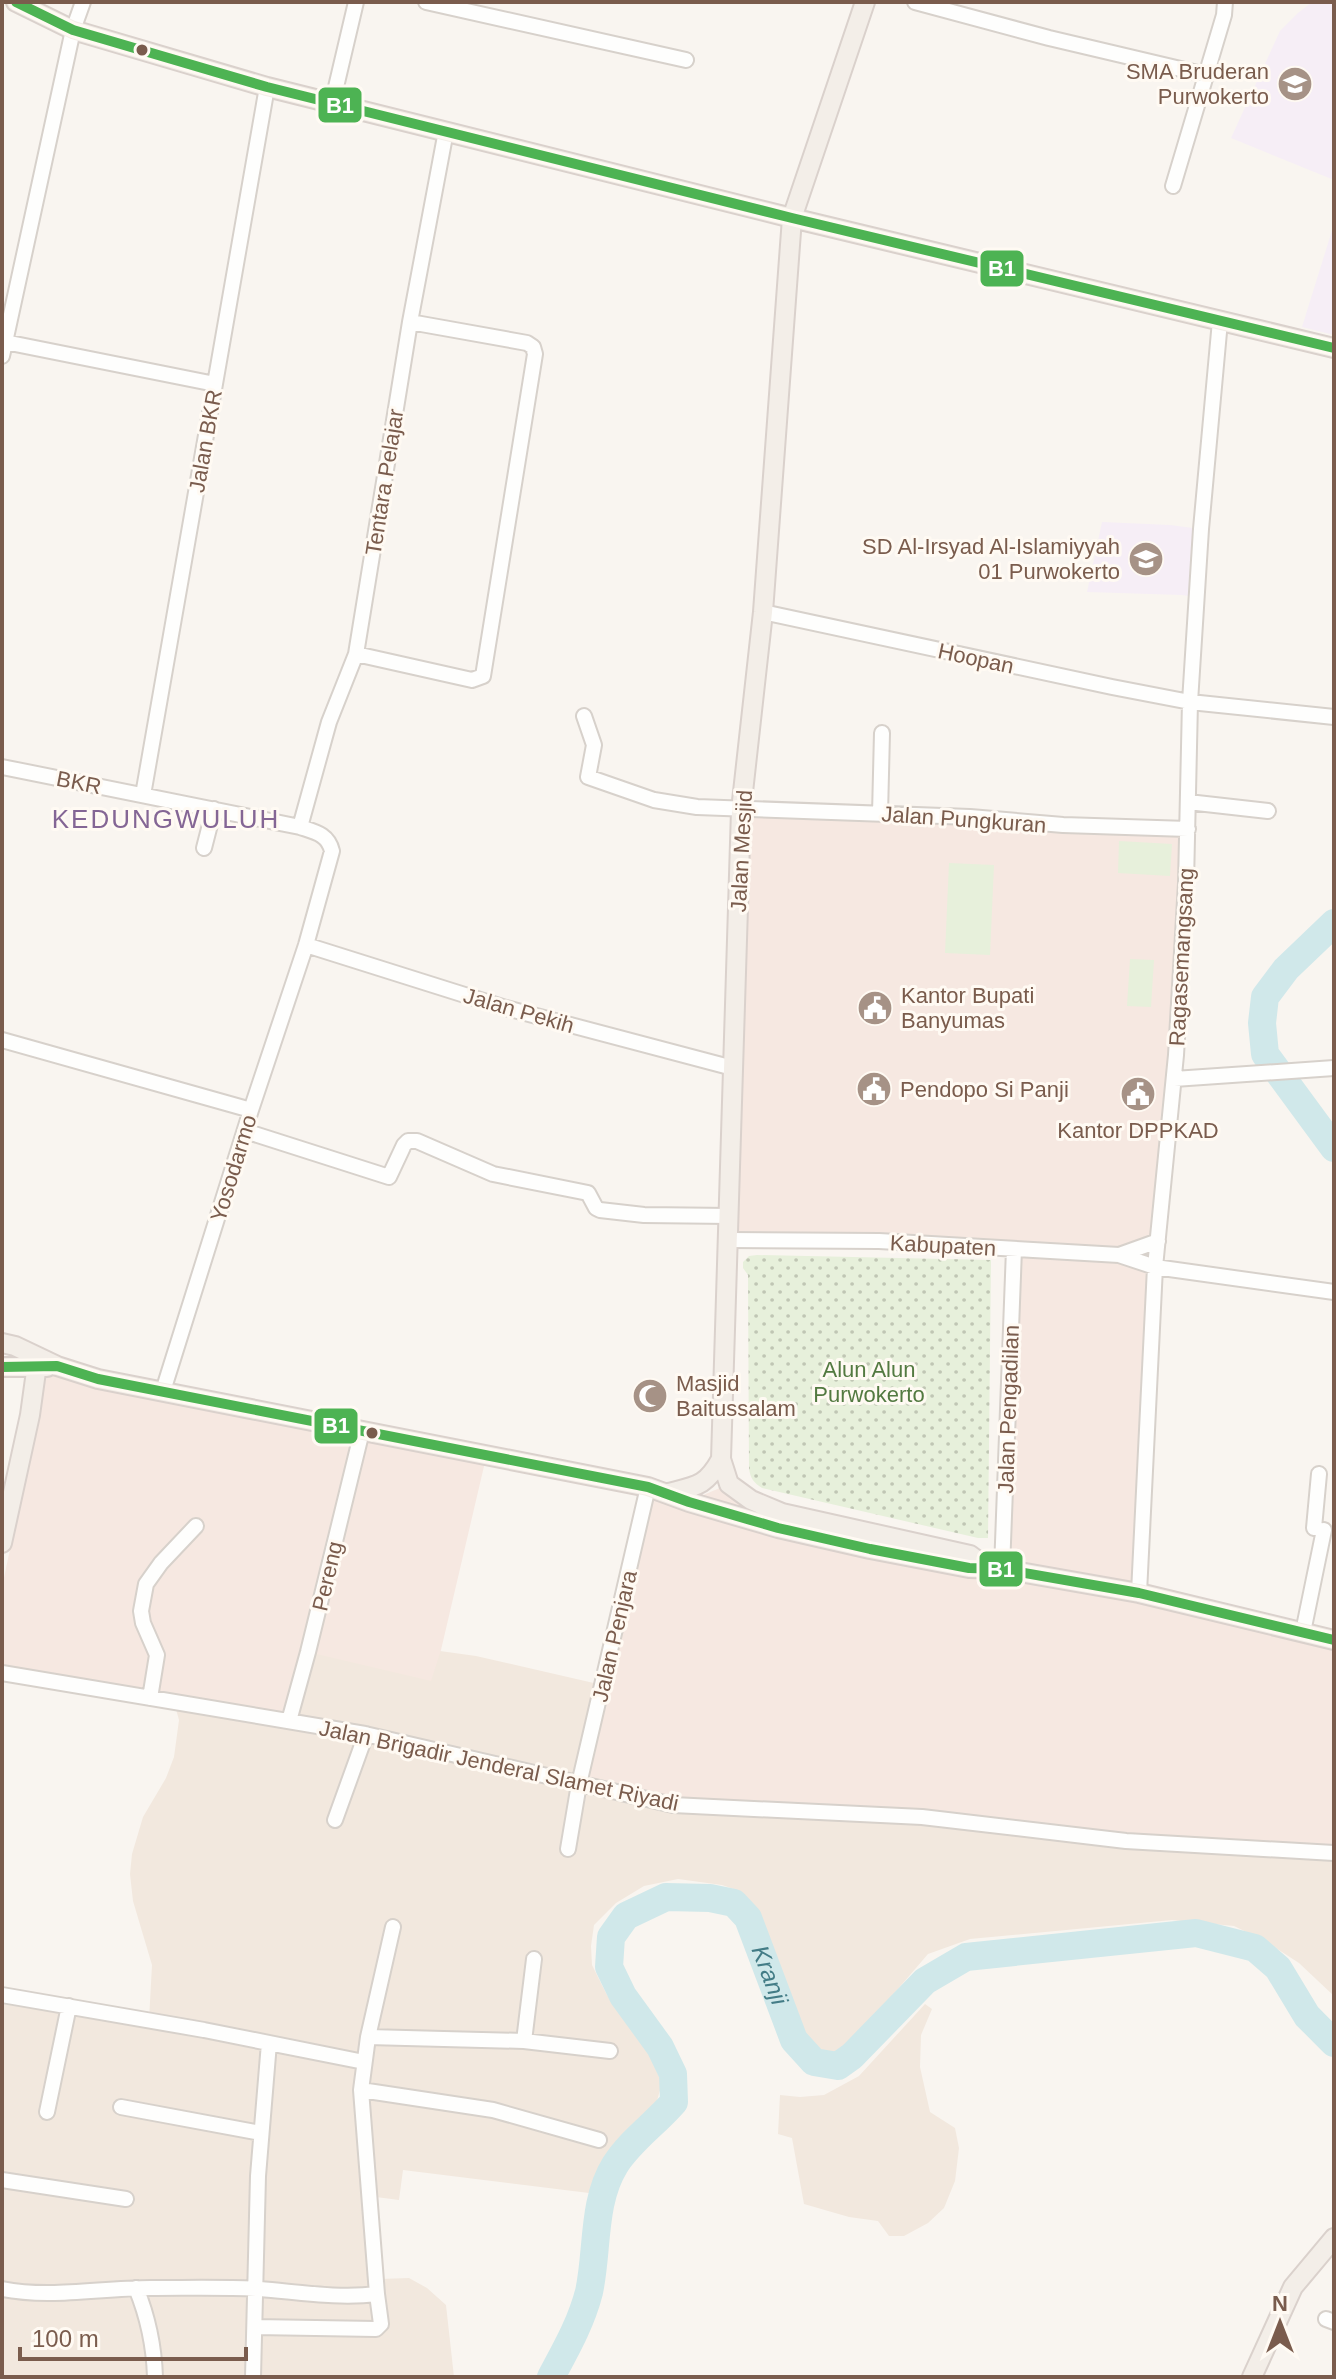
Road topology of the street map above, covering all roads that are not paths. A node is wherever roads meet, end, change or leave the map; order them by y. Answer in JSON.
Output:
{"nodes":[{"id":1,"x":16,"y":2,"type":"edge"},
{"id":2,"x":83,"y":2,"type":"edge"},
{"id":3,"x":356,"y":2,"type":"edge"},
{"id":4,"x":426,"y":2,"type":"edge"},
{"id":5,"x":865,"y":2,"type":"edge"},
{"id":6,"x":915,"y":2,"type":"edge"},
{"id":7,"x":1225,"y":2,"type":"edge"},
{"id":8,"x":73,"y":30,"type":"junction"},
{"id":9,"x":686,"y":60,"type":"dead end"},
{"id":10,"x":1206,"y":75,"type":"junction"},
{"id":11,"x":267,"y":87,"type":"junction"},
{"id":12,"x":332,"y":104,"type":"junction"},
{"id":13,"x":446,"y":131,"type":"junction"},
{"id":14,"x":1173,"y":186,"type":"dead end"},
{"id":15,"x":792,"y":218,"type":"junction"},
{"id":16,"x":10,"y":282,"type":"edge"},
{"id":17,"x":1220,"y":321,"type":"junction"},
{"id":18,"x":410,"y":322,"type":"junction"},
{"id":19,"x":1334,"y":348,"type":"edge"},
{"id":20,"x":4,"y":349,"type":"edge"},
{"id":21,"x":215,"y":384,"type":"junction"},
{"id":22,"x":763,"y":612,"type":"junction"},
{"id":23,"x":356,"y":654,"type":"junction"},
{"id":24,"x":1190,"y":702,"type":"junction"},
{"id":25,"x":584,"y":716,"type":"dead end"},
{"id":26,"x":1334,"y":717,"type":"edge"},
{"id":27,"x":882,"y":733,"type":"dead end"},
{"id":28,"x":2,"y":767,"type":"edge"},
{"id":29,"x":143,"y":795,"type":"junction"},
{"id":30,"x":1188,"y":802,"type":"junction"},
{"id":31,"x":214,"y":809,"type":"junction"},
{"id":32,"x":741,"y":810,"type":"junction"},
{"id":33,"x":1268,"y":811,"type":"dead end"},
{"id":34,"x":880,"y":814,"type":"junction"},
{"id":35,"x":300,"y":827,"type":"junction"},
{"id":36,"x":1188,"y":829,"type":"junction"},
{"id":37,"x":204,"y":848,"type":"dead end"},
{"id":38,"x":306,"y":945,"type":"junction"},
{"id":39,"x":2,"y":1040,"type":"edge"},
{"id":40,"x":733,"y":1068,"type":"junction"},
{"id":41,"x":1334,"y":1068,"type":"edge"},
{"id":42,"x":1174,"y":1079,"type":"junction"},
{"id":43,"x":251,"y":1110,"type":"junction"},
{"id":44,"x":245,"y":1131,"type":"junction"},
{"id":45,"x":730,"y":1216,"type":"junction"},
{"id":46,"x":729,"y":1240,"type":"junction"},
{"id":47,"x":1158,"y":1241,"type":"junction"},
{"id":48,"x":1014,"y":1249,"type":"junction"},
{"id":49,"x":1119,"y":1255,"type":"junction"},
{"id":50,"x":1155,"y":1267,"type":"junction"},
{"id":51,"x":1334,"y":1292,"type":"edge"},
{"id":52,"x":2,"y":1343,"type":"edge"},
{"id":53,"x":37,"y":1362,"type":"junction"},
{"id":54,"x":2,"y":1367,"type":"edge"},
{"id":55,"x":163,"y":1391,"type":"junction"},
{"id":56,"x":362,"y":1431,"type":"junction"},
{"id":57,"x":721,"y":1459,"type":"junction"},
{"id":58,"x":1319,"y":1474,"type":"dead end"},
{"id":59,"x":729,"y":1484,"type":"junction"},
{"id":60,"x":648,"y":1487,"type":"junction"},
{"id":61,"x":671,"y":1492,"type":"junction"},
{"id":62,"x":196,"y":1526,"type":"dead end"},
{"id":63,"x":1319,"y":1529,"type":"edge"},
{"id":64,"x":2,"y":1543,"type":"edge"},
{"id":65,"x":994,"y":1568,"type":"junction"},
{"id":66,"x":1139,"y":1593,"type":"junction"},
{"id":67,"x":1303,"y":1632,"type":"junction"},
{"id":68,"x":1334,"y":1640,"type":"edge"},
{"id":69,"x":2,"y":1673,"type":"edge"},
{"id":70,"x":150,"y":1698,"type":"junction"},
{"id":71,"x":289,"y":1721,"type":"junction"},
{"id":72,"x":366,"y":1734,"type":"junction"},
{"id":73,"x":579,"y":1784,"type":"junction"},
{"id":74,"x":335,"y":1820,"type":"dead end"},
{"id":75,"x":568,"y":1849,"type":"dead end"},
{"id":76,"x":1334,"y":1853,"type":"edge"},
{"id":77,"x":393,"y":1927,"type":"dead end"},
{"id":78,"x":534,"y":1959,"type":"dead end"},
{"id":79,"x":2,"y":1995,"type":"edge"},
{"id":80,"x":69,"y":2006,"type":"junction"},
{"id":81,"x":368,"y":2037,"type":"junction"},
{"id":82,"x":524,"y":2041,"type":"junction"},
{"id":83,"x":269,"y":2043,"type":"junction"},
{"id":84,"x":610,"y":2051,"type":"dead end"},
{"id":85,"x":364,"y":2062,"type":"junction"},
{"id":86,"x":361,"y":2090,"type":"junction"},
{"id":87,"x":121,"y":2107,"type":"dead end"},
{"id":88,"x":47,"y":2112,"type":"dead end"},
{"id":89,"x":261,"y":2133,"type":"junction"},
{"id":90,"x":599,"y":2140,"type":"dead end"},
{"id":91,"x":2,"y":2180,"type":"edge"},
{"id":92,"x":126,"y":2199,"type":"dead end"},
{"id":93,"x":1334,"y":2238,"type":"edge"},
{"id":94,"x":136,"y":2288,"type":"junction"},
{"id":95,"x":2,"y":2289,"type":"edge"},
{"id":96,"x":256,"y":2289,"type":"junction"},
{"id":97,"x":377,"y":2294,"type":"junction"},
{"id":98,"x":255,"y":2327,"type":"junction"},
{"id":99,"x":155,"y":2377,"type":"edge"},
{"id":100,"x":253,"y":2377,"type":"edge"},
{"id":101,"x":1252,"y":2377,"type":"edge"}],
"edges":[{"from":1,"to":8,"type":"main road"},
{"from":2,"to":8,"type":"street"},
{"from":3,"to":12,"type":"street"},
{"from":4,"to":9,"type":"street"},
{"from":5,"to":15,"type":"main road","name":"Jalan Mesjid"},
{"from":6,"to":10,"type":"street"},
{"from":7,"to":10,"type":"street"},
{"from":8,"to":11,"type":"main road"},
{"from":8,"to":16,"type":"street"},
{"from":10,"to":14,"type":"street"},
{"from":11,"to":12,"type":"main road"},
{"from":11,"to":21,"type":"street","name":"Jalan BKR"},
{"from":12,"to":13,"type":"main road"},
{"from":13,"to":15,"type":"main road"},
{"from":13,"to":18,"type":"street","name":"Tentara Pelajar"},
{"from":15,"to":17,"type":"main road"},
{"from":15,"to":22,"type":"main road","name":"Jalan Mesjid"},
{"from":16,"to":20,"type":"street"},
{"from":17,"to":19,"type":"main road"},
{"from":17,"to":24,"type":"street","name":"Ragasemangsang"},
{"from":18,"to":23,"type":"street","name":"Tentara Pelajar"},
{"from":18,"to":23,"type":"street"},
{"from":20,"to":21,"type":"street"},
{"from":21,"to":29,"type":"street","name":"Jalan BKR"},
{"from":22,"to":24,"type":"street","name":"Hoopan"},
{"from":22,"to":32,"type":"main road","name":"Jalan Mesjid"},
{"from":23,"to":35,"type":"street","name":"Tentara Pelajar"},
{"from":24,"to":26,"type":"street","name":"Hoopan"},
{"from":24,"to":30,"type":"street","name":"Ragasemangsang"},
{"from":25,"to":32,"type":"street","name":"Jalan Pungkuran"},
{"from":27,"to":34,"type":"street"},
{"from":28,"to":29,"type":"street","name":"BKR"},
{"from":29,"to":31,"type":"street","name":"BKR"},
{"from":30,"to":33,"type":"street"},
{"from":30,"to":36,"type":"street","name":"Ragasemangsang"},
{"from":31,"to":35,"type":"street","name":"BKR"},
{"from":31,"to":37,"type":"street"},
{"from":32,"to":34,"type":"street","name":"Jalan Pungkuran"},
{"from":32,"to":40,"type":"main road","name":"Jalan Mesjid"},
{"from":34,"to":36,"type":"street","name":"Jalan Pungkuran"},
{"from":35,"to":38,"type":"street","name":"BKR"},
{"from":36,"to":42,"type":"street","name":"Ragasemangsang"},
{"from":38,"to":40,"type":"street","name":"Jalan Pekih"},
{"from":38,"to":43,"type":"street","name":"Yosodarmo"},
{"from":39,"to":43,"type":"street"},
{"from":40,"to":45,"type":"main road","name":"Jalan Mesjid"},
{"from":41,"to":42,"type":"street"},
{"from":42,"to":47,"type":"street","name":"Ragasemangsang"},
{"from":43,"to":44,"type":"street","name":"Yosodarmo"},
{"from":44,"to":45,"type":"street"},
{"from":44,"to":55,"type":"street","name":"Yosodarmo"},
{"from":45,"to":46,"type":"main road","name":"Jalan Mesjid"},
{"from":46,"to":48,"type":"street","name":"Kabupaten"},
{"from":46,"to":57,"type":"main road","name":"Jalan Mesjid"},
{"from":47,"to":49,"type":"street"},
{"from":47,"to":50,"type":"street","name":"Ragasemangsang"},
{"from":48,"to":49,"type":"street","name":"Kabupaten"},
{"from":48,"to":65,"type":"street","name":"Jalan Pengadilan"},
{"from":49,"to":50,"type":"street","name":"Kabupaten"},
{"from":50,"to":51,"type":"street","name":"Kabupaten"},
{"from":50,"to":66,"type":"street","name":"Ragasemangsang"},
{"from":52,"to":53,"type":"main road"},
{"from":53,"to":54,"type":"main road"},
{"from":53,"to":55,"type":"main road"},
{"from":53,"to":64,"type":"main road"},
{"from":55,"to":56,"type":"main road"},
{"from":56,"to":60,"type":"main road"},
{"from":56,"to":71,"type":"street","name":"Pereng"},
{"from":57,"to":59,"type":"main road","name":"Jalan Mesjid"},
{"from":57,"to":61,"type":"main road"},
{"from":58,"to":63,"type":"street"},
{"from":59,"to":61,"type":"main road"},
{"from":59,"to":65,"type":"main road"},
{"from":60,"to":61,"type":"main road"},
{"from":60,"to":73,"type":"street","name":"Jalan Penjara"},
{"from":61,"to":65,"type":"main road"},
{"from":62,"to":70,"type":"street"},
{"from":63,"to":67,"type":"street"},
{"from":65,"to":66,"type":"main road"},
{"from":66,"to":67,"type":"main road"},
{"from":67,"to":68,"type":"main road"},
{"from":69,"to":70,"type":"street","name":"Jalan Brigadir Jenderal Slamet Riyadi"},
{"from":70,"to":71,"type":"street","name":"Jalan Brigadir Jenderal Slamet Riyadi"},
{"from":71,"to":72,"type":"street","name":"Jalan Brigadir Jenderal Slamet Riyadi"},
{"from":72,"to":73,"type":"street","name":"Jalan Brigadir Jenderal Slamet Riyadi"},
{"from":72,"to":74,"type":"street"},
{"from":73,"to":75,"type":"street","name":"Jalan Penjara"},
{"from":73,"to":76,"type":"street","name":"Jalan Brigadir Jenderal Slamet Riyadi"},
{"from":77,"to":81,"type":"street"},
{"from":78,"to":82,"type":"street"},
{"from":79,"to":80,"type":"street"},
{"from":80,"to":83,"type":"street"},
{"from":80,"to":88,"type":"street"},
{"from":81,"to":82,"type":"street"},
{"from":81,"to":85,"type":"street"},
{"from":82,"to":84,"type":"street"},
{"from":83,"to":85,"type":"street"},
{"from":83,"to":89,"type":"street"},
{"from":85,"to":86,"type":"street"},
{"from":86,"to":90,"type":"street"},
{"from":86,"to":97,"type":"street"},
{"from":87,"to":89,"type":"street"},
{"from":89,"to":96,"type":"street"},
{"from":91,"to":92,"type":"street"},
{"from":93,"to":101,"type":"main road"},
{"from":94,"to":95,"type":"street"},
{"from":94,"to":96,"type":"street"},
{"from":94,"to":99,"type":"street"},
{"from":96,"to":97,"type":"street"},
{"from":96,"to":98,"type":"street"},
{"from":97,"to":98,"type":"street"},
{"from":98,"to":100,"type":"street"}]}
